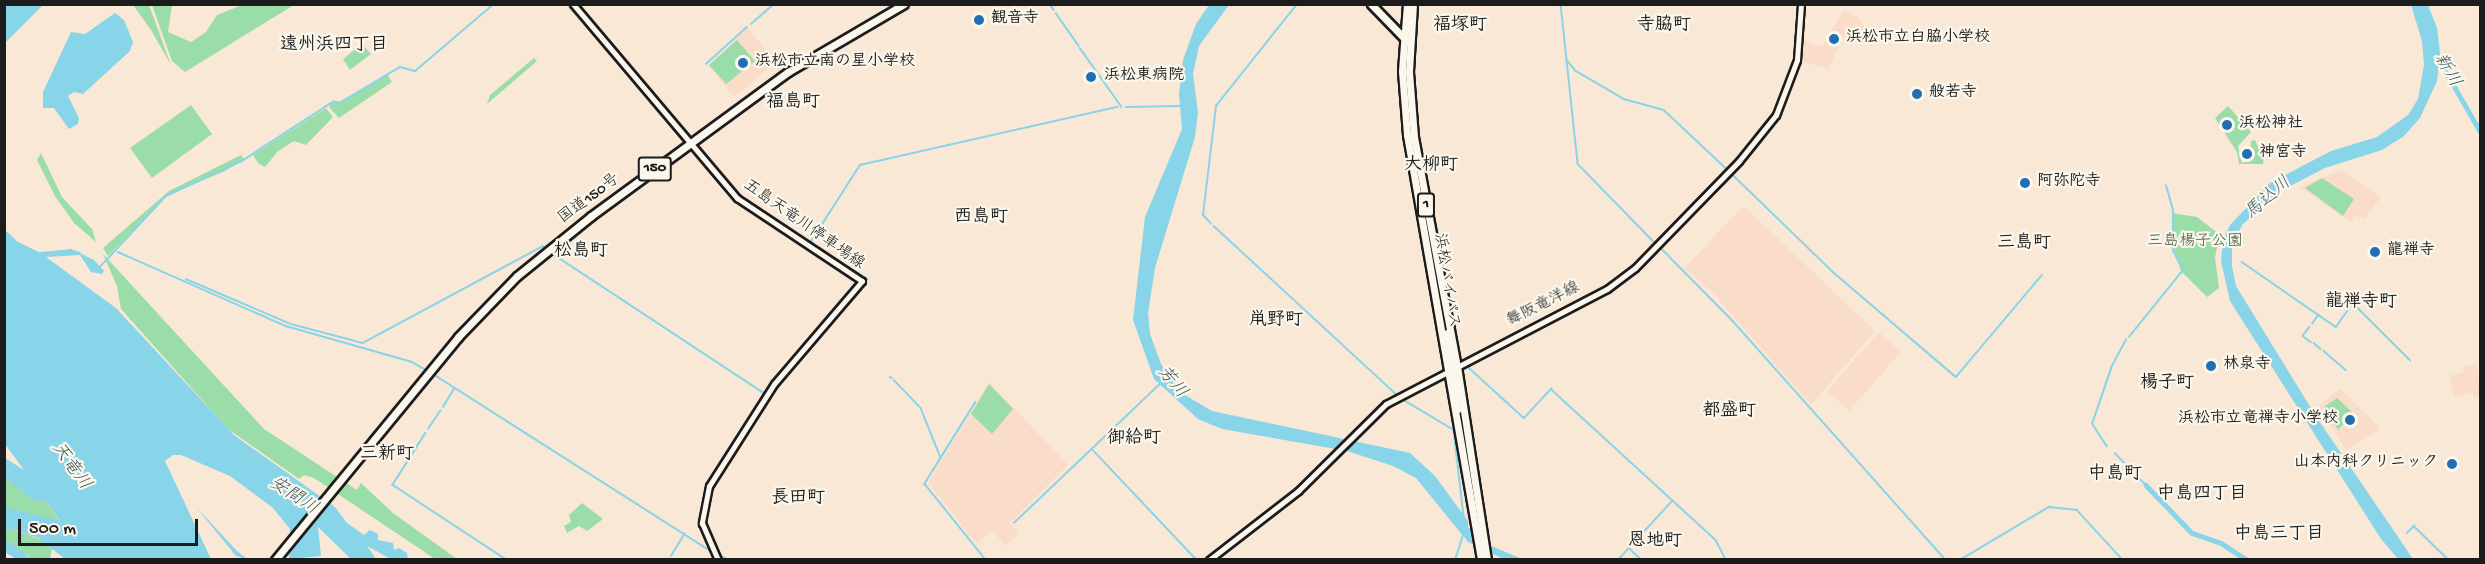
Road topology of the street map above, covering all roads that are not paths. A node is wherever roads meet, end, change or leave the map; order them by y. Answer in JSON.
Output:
{"nodes":[{"id":1,"x":573,"y":4,"type":"edge"},
{"id":2,"x":577,"y":4,"type":"edge"},
{"id":3,"x":904,"y":4,"type":"edge"},
{"id":4,"x":1371,"y":4,"type":"edge"},
{"id":5,"x":1376,"y":4,"type":"edge"},
{"id":6,"x":1407,"y":4,"type":"edge"},
{"id":7,"x":1413,"y":4,"type":"edge"},
{"id":8,"x":1802,"y":4,"type":"edge"},
{"id":9,"x":586,"y":18,"type":"junction"},
{"id":10,"x":1407,"y":38,"type":"junction"},
{"id":11,"x":690,"y":143,"type":"junction"},
{"id":12,"x":1467,"y":369,"type":"dead end"},
{"id":13,"x":1453,"y":370,"type":"junction"},
{"id":14,"x":717,"y":557,"type":"edge"},
{"id":15,"x":275,"y":560,"type":"edge"},
{"id":16,"x":1209,"y":560,"type":"edge"},
{"id":17,"x":1481,"y":560,"type":"edge"},
{"id":18,"x":1487,"y":560,"type":"edge"}],
"edges":[{"from":1,"to":9,"type":"main road","name":"五島天竜川停車場線"},
{"from":2,"to":9,"type":"main road","name":"五島天竜川停車場線"},
{"from":3,"to":11,"type":"highway","name":"国道150号","number":"150"},
{"from":4,"to":10,"type":"highway"},
{"from":5,"to":10,"type":"highway"},
{"from":6,"to":10,"type":"highway","name":"浜松バイパス","number":"1"},
{"from":7,"to":10,"type":"highway","name":"浜松バイパス","number":"1"},
{"from":8,"to":13,"type":"main road","name":"舞阪竜洋線"},
{"from":9,"to":11,"type":"main road","name":"五島天竜川停車場線"},
{"from":10,"to":13,"type":"highway","name":"浜松バイパス","number":"1"},
{"from":10,"to":13,"type":"highway","name":"浜松バイパス","number":"1"},
{"from":11,"to":14,"type":"main road","name":"五島天竜川停車場線"},
{"from":11,"to":15,"type":"highway","name":"国道150号","number":"150"},
{"from":12,"to":13,"type":"highway"},
{"from":13,"to":16,"type":"main road","name":"舞阪竜洋線"},
{"from":13,"to":17,"type":"highway","name":"浜松バイパス","number":"1"},
{"from":13,"to":18,"type":"highway","name":"浜松バイパス","number":"1"}]}
